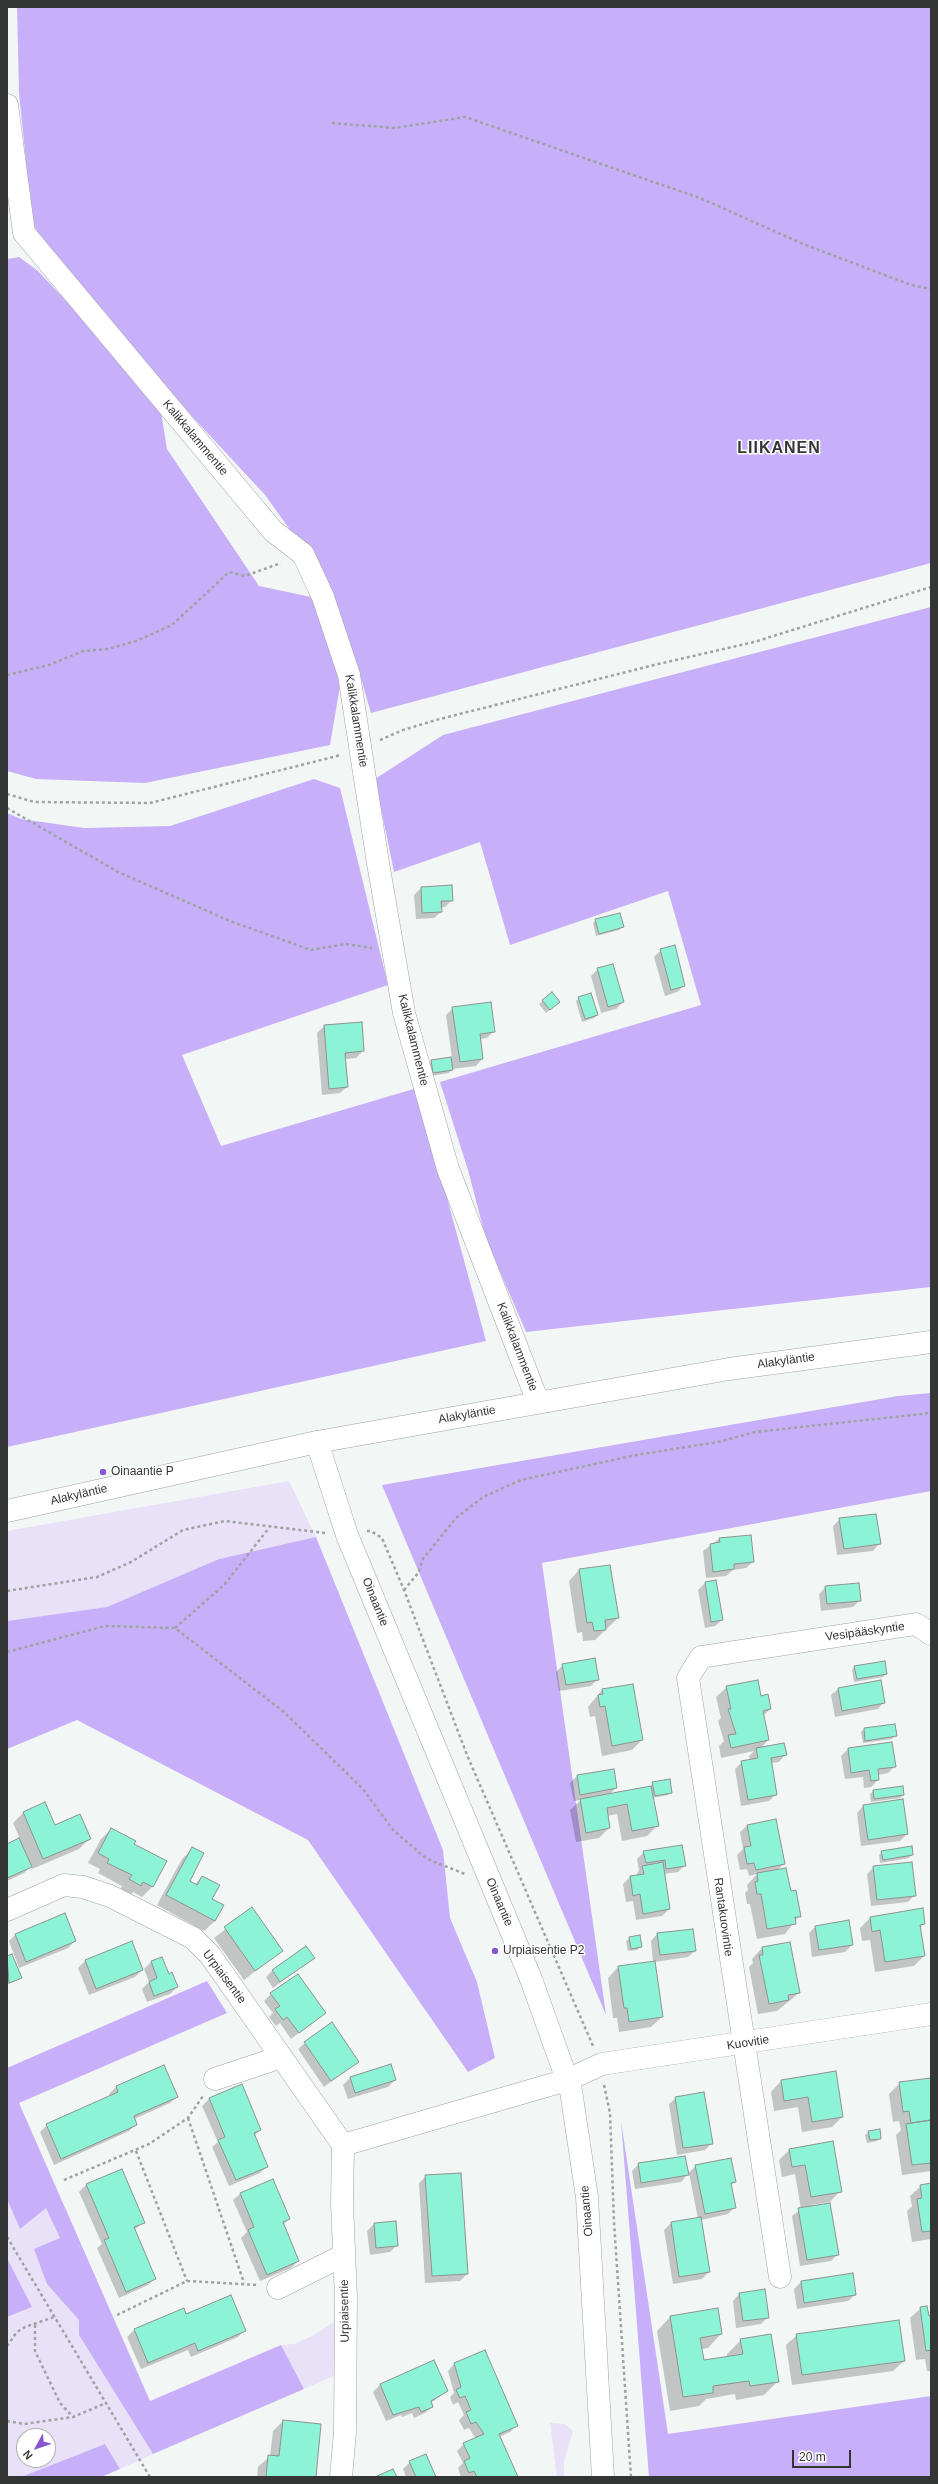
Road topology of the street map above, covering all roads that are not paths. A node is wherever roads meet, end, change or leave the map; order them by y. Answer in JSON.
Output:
{"nodes":[{"id":1,"x":7,"y":105,"type":"edge"},
{"id":2,"x":931,"y":1342,"type":"edge"},
{"id":3,"x":538,"y":1402,"type":"junction"},
{"id":4,"x":317,"y":1442,"type":"junction"},
{"id":5,"x":7,"y":1511,"type":"edge"},
{"id":6,"x":931,"y":1634,"type":"edge"},
{"id":7,"x":797,"y":1641,"type":"joint"},
{"id":8,"x":7,"y":1910,"type":"edge"},
{"id":9,"x":931,"y":2014,"type":"edge"},
{"id":10,"x":742,"y":2044,"type":"junction"},
{"id":11,"x":281,"y":2057,"type":"junction"},
{"id":12,"x":215,"y":2078,"type":"road end"},
{"id":13,"x":567,"y":2080,"type":"junction"},
{"id":14,"x":342,"y":2145,"type":"junction"},
{"id":15,"x":344,"y":2255,"type":"junction"},
{"id":16,"x":780,"y":2276,"type":"dead end"},
{"id":17,"x":278,"y":2288,"type":"road end"},
{"id":18,"x":341,"y":2477,"type":"edge"},
{"id":19,"x":603,"y":2477,"type":"edge"}],
"edges":[{"from":1,"to":3,"type":"street","name":"Kalikkalammentie"},
{"from":2,"to":3,"type":"street","name":"Alakyläntie"},
{"from":3,"to":4,"type":"street","name":"Alakyläntie"},
{"from":4,"to":5,"type":"street","name":"Alakyläntie"},
{"from":4,"to":13,"type":"street","name":"Oinaantie"},
{"from":6,"to":7,"type":"street","name":"Vesipääskyntie"},
{"from":7,"to":10,"type":"street","name":"Rantakuovintie"},
{"from":8,"to":11,"type":"street","name":"Urpiaisentie"},
{"from":9,"to":10,"type":"street","name":"Kuovitie"},
{"from":10,"to":13,"type":"street","name":"Kuovitie"},
{"from":10,"to":16,"type":"street","name":"Rantakuovintie"},
{"from":11,"to":12,"type":"street"},
{"from":11,"to":14,"type":"street","name":"Urpiaisentie"},
{"from":13,"to":14,"type":"street"},
{"from":13,"to":19,"type":"street","name":"Oinaantie"},
{"from":14,"to":15,"type":"street","name":"Urpiaisentie"},
{"from":15,"to":17,"type":"street"},
{"from":15,"to":18,"type":"street","name":"Urpiaisentie"}]}
